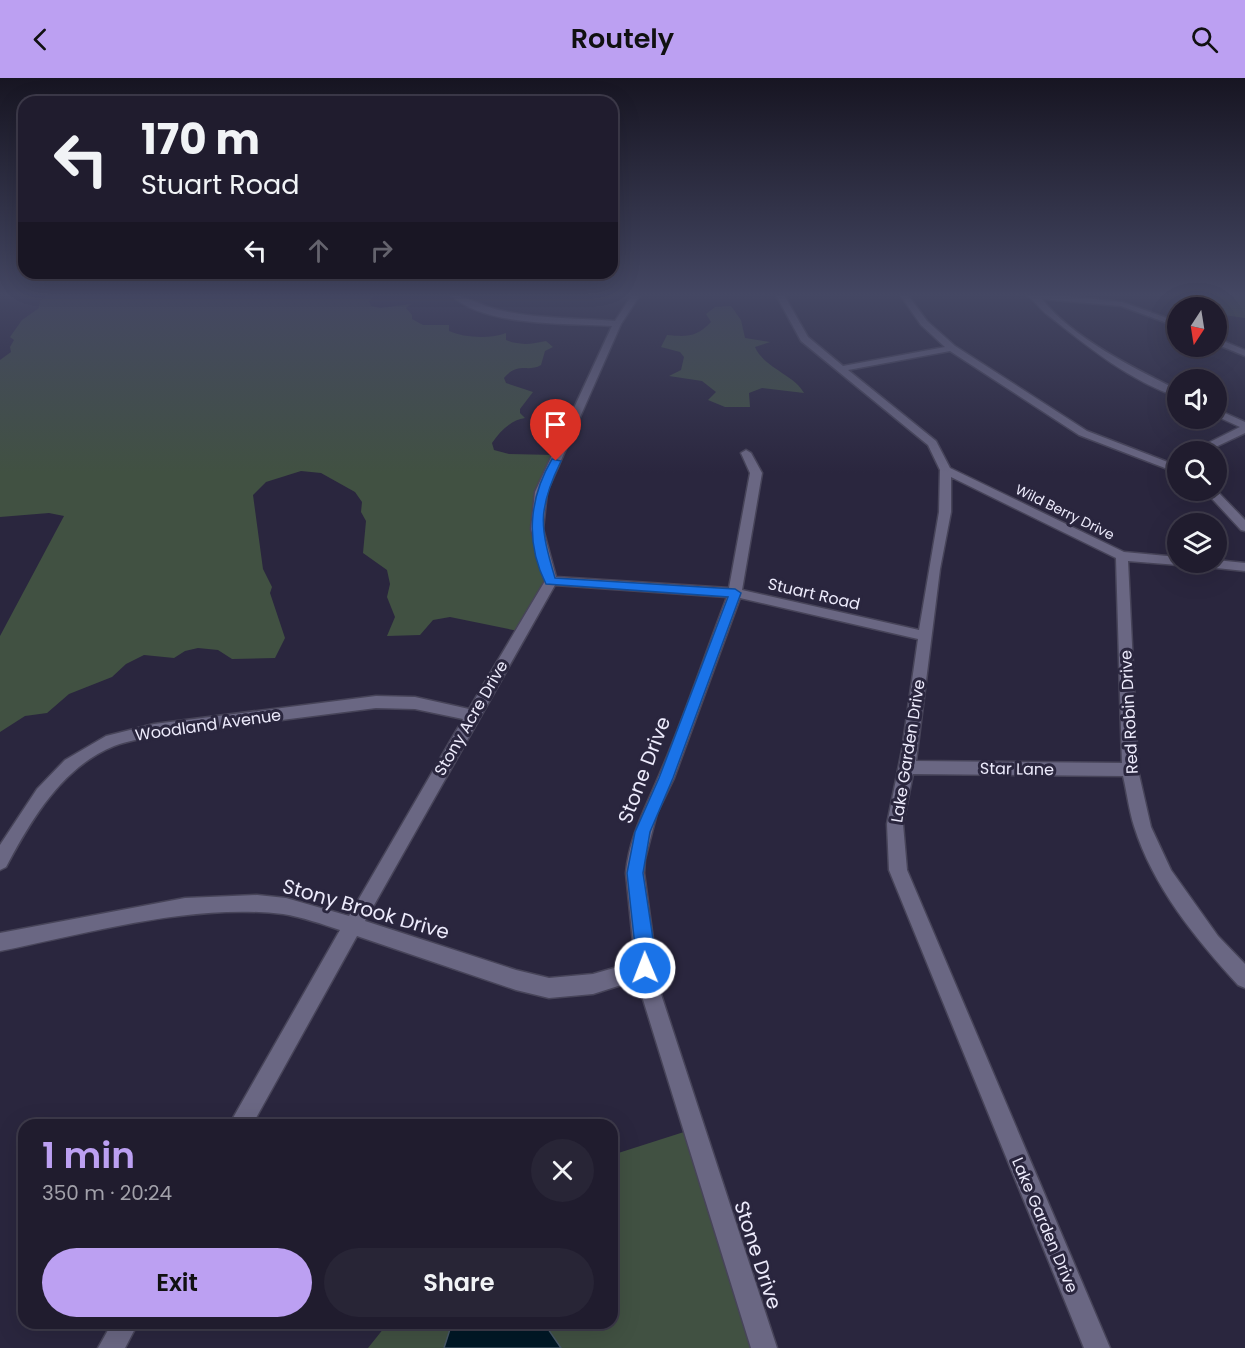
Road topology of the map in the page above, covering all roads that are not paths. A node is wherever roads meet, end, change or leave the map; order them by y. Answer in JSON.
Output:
{"nodes":[{"id":1,"x":603,"y":354,"type":"edge"},
{"id":2,"x":822,"y":354,"type":"edge"},
{"id":3,"x":919,"y":354,"type":"edge"},
{"id":4,"x":962,"y":354,"type":"edge"},
{"id":5,"x":1105,"y":354,"type":"edge"},
{"id":6,"x":840,"y":369,"type":"junction"},
{"id":7,"x":1167,"y":388,"type":"edge"},
{"id":8,"x":1227,"y":418,"type":"edge"},
{"id":9,"x":1245,"y":428,"type":"edge"},
{"id":10,"x":1218,"y":441,"type":"edge"},
{"id":11,"x":746,"y":453,"type":"dead end"},
{"id":12,"x":1166,"y":465,"type":"edge"},
{"id":13,"x":945,"y":470,"type":"junction"},
{"id":14,"x":1220,"y":501,"type":"edge"},
{"id":15,"x":1245,"y":527,"type":"edge"},
{"id":16,"x":1122,"y":556,"type":"junction"},
{"id":17,"x":1167,"y":560,"type":"edge"},
{"id":18,"x":1227,"y":565,"type":"edge"},
{"id":19,"x":1245,"y":567,"type":"edge"},
{"id":20,"x":550,"y":581,"type":"junction"},
{"id":21,"x":735,"y":593,"type":"junction"},
{"id":22,"x":925,"y":636,"type":"junction"},
{"id":23,"x":471,"y":714,"type":"junction"},
{"id":24,"x":905,"y":767,"type":"junction"},
{"id":25,"x":1130,"y":770,"type":"junction"},
{"id":26,"x":0,"y":861,"type":"edge"},
{"id":27,"x":354,"y":926,"type":"junction"},
{"id":28,"x":0,"y":942,"type":"edge"},
{"id":29,"x":645,"y":968,"type":"junction"},
{"id":30,"x":1245,"y":978,"type":"edge"},
{"id":31,"x":243,"y":1119,"type":"edge"},
{"id":32,"x":122,"y":1329,"type":"edge"},
{"id":33,"x":111,"y":1348,"type":"edge"},
{"id":34,"x":764,"y":1348,"type":"edge"},
{"id":35,"x":1097,"y":1348,"type":"edge"}],
"edges":[{"from":1,"to":20,"type":"street"},
{"from":2,"to":6,"type":"street","name":"Lake Garden Drive"},
{"from":3,"to":6,"type":"street"},
{"from":4,"to":12,"type":"street"},
{"from":5,"to":7,"type":"street"},
{"from":6,"to":13,"type":"street","name":"Lake Garden Drive"},
{"from":8,"to":9,"type":"street"},
{"from":9,"to":10,"type":"street"},
{"from":11,"to":21,"type":"street","name":"Stone Drive"},
{"from":13,"to":16,"type":"street","name":"Wild Berry Drive"},
{"from":13,"to":22,"type":"street","name":"Lake Garden Drive"},
{"from":14,"to":15,"type":"street"},
{"from":16,"to":17,"type":"street","name":"Wild Berry Drive"},
{"from":16,"to":25,"type":"street","name":"Red Robin Drive"},
{"from":18,"to":19,"type":"street"},
{"from":20,"to":21,"type":"street","name":"Stuart Road"},
{"from":20,"to":23,"type":"street","name":"Stony Acre Drive"},
{"from":21,"to":22,"type":"street","name":"Stuart Road"},
{"from":21,"to":29,"type":"street","name":"Stone Drive"},
{"from":22,"to":24,"type":"street","name":"Lake Garden Drive"},
{"from":23,"to":26,"type":"street","name":"Woodland Avenue"},
{"from":23,"to":27,"type":"street","name":"Stony Acre Drive"},
{"from":24,"to":25,"type":"street","name":"Star Lane"},
{"from":24,"to":35,"type":"street","name":"Lake Garden Drive"},
{"from":25,"to":30,"type":"street","name":"Red Robin Drive"},
{"from":27,"to":28,"type":"street","name":"Stony Brook Drive"},
{"from":27,"to":29,"type":"street","name":"Stony Brook Drive"},
{"from":27,"to":31,"type":"street","name":"Stony Acre Drive"},
{"from":29,"to":34,"type":"street","name":"Stone Drive"},
{"from":32,"to":33,"type":"street"}]}
